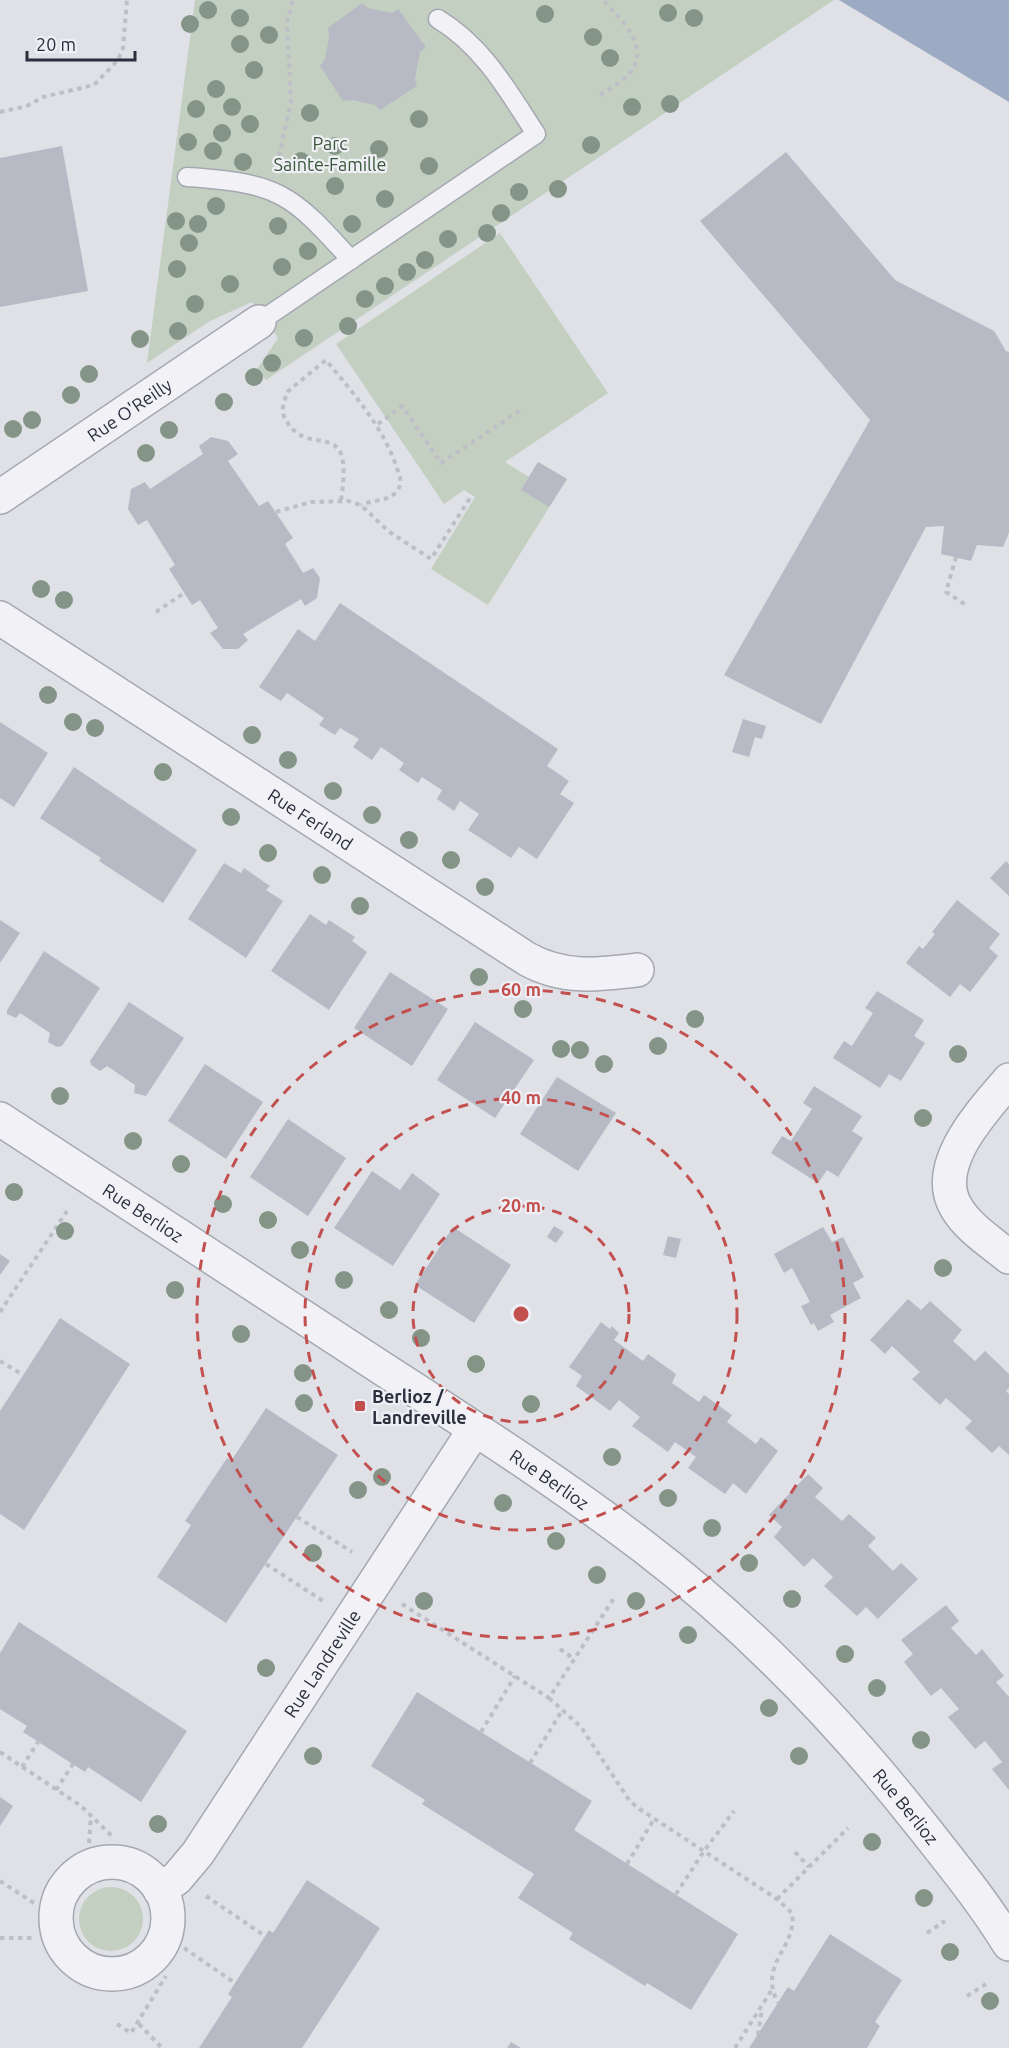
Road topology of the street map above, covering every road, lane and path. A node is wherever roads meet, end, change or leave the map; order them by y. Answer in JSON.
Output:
{"nodes":[{"id":1,"x":127,"y":0,"type":"edge"},
{"id":2,"x":293,"y":0,"type":"edge"},
{"id":3,"x":603,"y":0,"type":"edge"},
{"id":4,"x":438,"y":19,"type":"dead end"},
{"id":5,"x":600,"y":94,"type":"dead end"},
{"id":6,"x":0,"y":112,"type":"edge"},
{"id":7,"x":276,"y":169,"type":"dead end"},
{"id":8,"x":187,"y":177,"type":"dead end"},
{"id":9,"x":351,"y":260,"type":"junction"},
{"id":10,"x":259,"y":322,"type":"joint"},
{"id":11,"x":522,"y":409,"type":"dead end"},
{"id":12,"x":378,"y":424,"type":"junction"},
{"id":13,"x":472,"y":495,"type":"dead end"},
{"id":14,"x":0,"y":497,"type":"edge"},
{"id":15,"x":341,"y":500,"type":"junction"},
{"id":16,"x":361,"y":505,"type":"junction"},
{"id":17,"x":276,"y":512,"type":"dead end"},
{"id":18,"x":956,"y":557,"type":"dead end"},
{"id":19,"x":184,"y":592,"type":"dead end"},
{"id":20,"x":966,"y":605,"type":"dead end"},
{"id":21,"x":156,"y":612,"type":"dead end"},
{"id":22,"x":0,"y":618,"type":"edge"},
{"id":23,"x":636,"y":970,"type":"dead end"},
{"id":24,"x":1009,"y":1080,"type":"edge"},
{"id":25,"x":0,"y":1119,"type":"edge"},
{"id":26,"x":67,"y":1211,"type":"dead end"},
{"id":27,"x":1009,"y":1257,"type":"edge"},
{"id":28,"x":0,"y":1312,"type":"edge"},
{"id":29,"x":0,"y":1361,"type":"edge"},
{"id":30,"x":23,"y":1375,"type":"dead end"},
{"id":31,"x":475,"y":1429,"type":"junction"},
{"id":32,"x":297,"y":1517,"type":"dead end"},
{"id":33,"x":357,"y":1555,"type":"dead end"},
{"id":34,"x":266,"y":1564,"type":"dead end"},
{"id":35,"x":614,"y":1598,"type":"dead end"},
{"id":36,"x":395,"y":1600,"type":"dead end"},
{"id":37,"x":326,"y":1603,"type":"dead end"},
{"id":38,"x":560,"y":1649,"type":"dead end"},
{"id":39,"x":575,"y":1659,"type":"junction"},
{"id":40,"x":514,"y":1676,"type":"junction"},
{"id":41,"x":549,"y":1698,"type":"junction"},
{"id":42,"x":563,"y":1709,"type":"junction"},
{"id":43,"x":481,"y":1732,"type":"dead end"},
{"id":44,"x":38,"y":1742,"type":"dead end"},
{"id":45,"x":0,"y":1752,"type":"edge"},
{"id":46,"x":530,"y":1763,"type":"dead end"},
{"id":47,"x":73,"y":1764,"type":"dead end"},
{"id":48,"x":22,"y":1767,"type":"junction"},
{"id":49,"x":56,"y":1790,"type":"junction"},
{"id":50,"x":734,"y":1811,"type":"dead end"},
{"id":51,"x":91,"y":1815,"type":"junction"},
{"id":52,"x":654,"y":1819,"type":"junction"},
{"id":53,"x":848,"y":1828,"type":"dead end"},
{"id":54,"x":114,"y":1838,"type":"dead end"},
{"id":55,"x":89,"y":1843,"type":"dead end"},
{"id":56,"x":704,"y":1851,"type":"junction"},
{"id":57,"x":795,"y":1852,"type":"dead end"},
{"id":58,"x":627,"y":1864,"type":"dead end"},
{"id":59,"x":809,"y":1867,"type":"junction"},
{"id":60,"x":0,"y":1881,"type":"edge"},
{"id":61,"x":160,"y":1890,"type":"dead end"},
{"id":62,"x":676,"y":1894,"type":"dead end"},
{"id":63,"x":205,"y":1895,"type":"dead end"},
{"id":64,"x":777,"y":1899,"type":"junction"},
{"id":65,"x":34,"y":1903,"type":"dead end"},
{"id":66,"x":945,"y":1921,"type":"dead end"},
{"id":67,"x":1006,"y":1932,"type":"edge"},
{"id":68,"x":927,"y":1933,"type":"dead end"},
{"id":69,"x":265,"y":1936,"type":"dead end"},
{"id":70,"x":0,"y":1938,"type":"edge"},
{"id":71,"x":34,"y":1938,"type":"dead end"},
{"id":72,"x":184,"y":1948,"type":"dead end"},
{"id":73,"x":166,"y":1976,"type":"dead end"},
{"id":74,"x":235,"y":1983,"type":"dead end"},
{"id":75,"x":986,"y":1984,"type":"dead end"},
{"id":76,"x":771,"y":1990,"type":"junction"},
{"id":77,"x":967,"y":1996,"type":"dead end"},
{"id":78,"x":777,"y":2003,"type":"dead end"},
{"id":79,"x":763,"y":2005,"type":"junction"},
{"id":80,"x":117,"y":2024,"type":"dead end"},
{"id":81,"x":139,"y":2024,"type":"junction"},
{"id":82,"x":758,"y":2035,"type":"dead end"},
{"id":83,"x":162,"y":2048,"type":"edge"},
{"id":84,"x":735,"y":2048,"type":"edge"}],
"edges":[{"from":1,"to":6,"type":"path"},
{"from":2,"to":7,"type":"path"},
{"from":3,"to":5,"type":"path"},
{"from":4,"to":9,"type":"lane"},
{"from":8,"to":9,"type":"lane"},
{"from":9,"to":10,"type":"lane"},
{"from":10,"to":14,"type":"street","name":"Rue O'Reilly"},
{"from":11,"to":12,"type":"path"},
{"from":12,"to":15,"type":"path"},
{"from":12,"to":16,"type":"path"},
{"from":13,"to":16,"type":"path"},
{"from":15,"to":16,"type":"path"},
{"from":15,"to":17,"type":"path"},
{"from":18,"to":20,"type":"path"},
{"from":19,"to":21,"type":"path"},
{"from":22,"to":23,"type":"street","name":"Rue Ferland"},
{"from":24,"to":27,"type":"street"},
{"from":25,"to":31,"type":"street","name":"Rue Berlioz"},
{"from":26,"to":28,"type":"path"},
{"from":29,"to":30,"type":"path"},
{"from":31,"to":61,"type":"street","name":"Rue Landreville"},
{"from":31,"to":67,"type":"street","name":"Rue Berlioz"},
{"from":32,"to":33,"type":"path"},
{"from":34,"to":37,"type":"path"},
{"from":35,"to":39,"type":"path"},
{"from":36,"to":40,"type":"path"},
{"from":38,"to":39,"type":"path"},
{"from":39,"to":41,"type":"path"},
{"from":40,"to":41,"type":"path"},
{"from":40,"to":43,"type":"path"},
{"from":41,"to":42,"type":"path"},
{"from":42,"to":46,"type":"path"},
{"from":42,"to":52,"type":"path"},
{"from":44,"to":48,"type":"path"},
{"from":45,"to":48,"type":"path"},
{"from":47,"to":49,"type":"path"},
{"from":48,"to":49,"type":"path"},
{"from":49,"to":51,"type":"path"},
{"from":50,"to":56,"type":"path"},
{"from":51,"to":54,"type":"path"},
{"from":51,"to":55,"type":"path"},
{"from":52,"to":56,"type":"path"},
{"from":52,"to":58,"type":"path"},
{"from":53,"to":59,"type":"path"},
{"from":56,"to":62,"type":"path"},
{"from":56,"to":64,"type":"path"},
{"from":57,"to":59,"type":"path"},
{"from":59,"to":64,"type":"path"},
{"from":60,"to":65,"type":"path"},
{"from":63,"to":69,"type":"path"},
{"from":64,"to":76,"type":"path"},
{"from":66,"to":68,"type":"path"},
{"from":70,"to":71,"type":"path"},
{"from":72,"to":74,"type":"path"},
{"from":73,"to":81,"type":"path"},
{"from":75,"to":77,"type":"path"},
{"from":76,"to":78,"type":"path"},
{"from":76,"to":79,"type":"path"},
{"from":79,"to":82,"type":"path"},
{"from":79,"to":84,"type":"path"},
{"from":80,"to":81,"type":"path"},
{"from":81,"to":83,"type":"path"}]}
